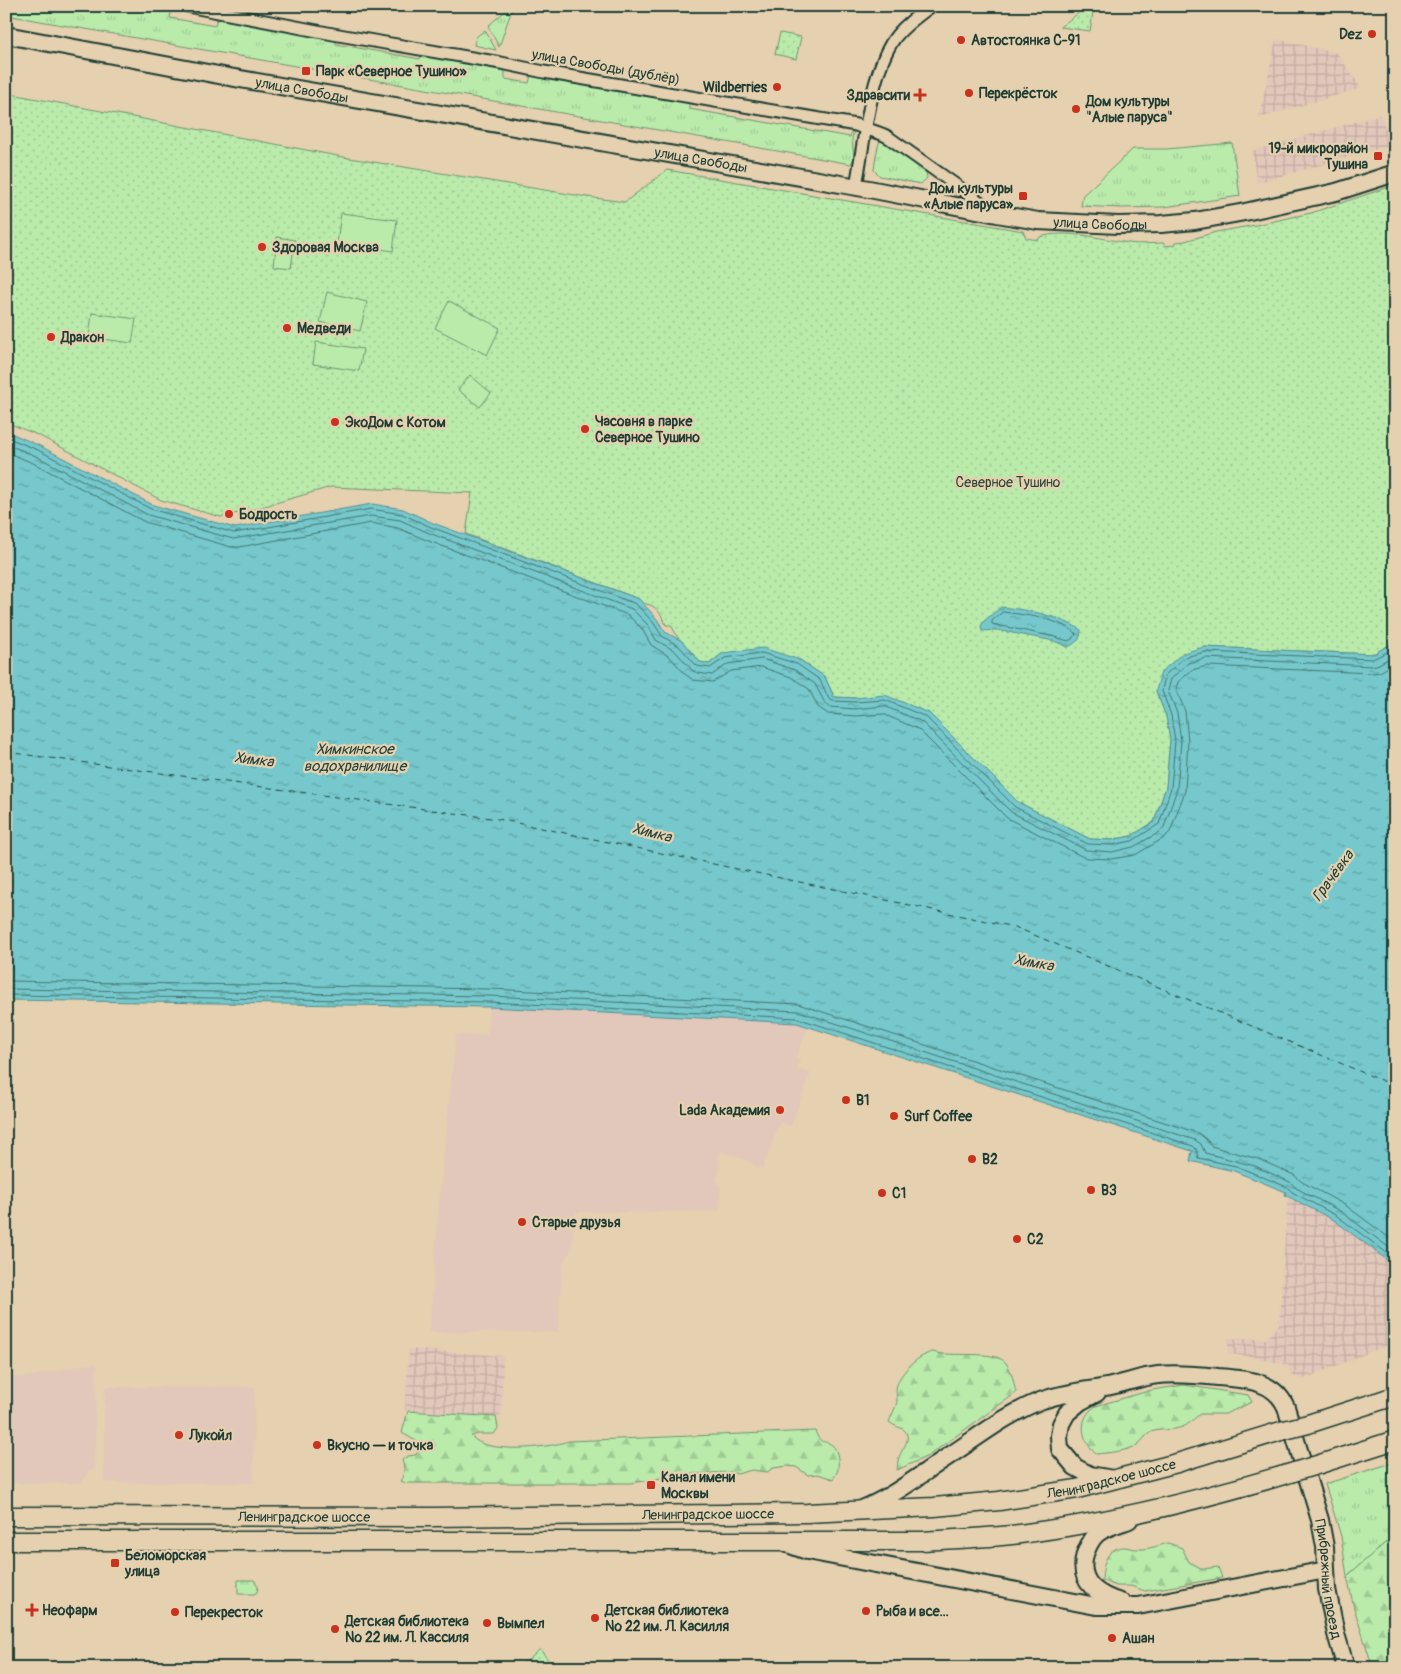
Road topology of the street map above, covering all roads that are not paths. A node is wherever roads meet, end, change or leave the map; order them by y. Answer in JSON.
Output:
{"nodes":[{"id":1,"x":187,"y":6,"type":"edge"},
{"id":2,"x":931,"y":6,"type":"edge"},
{"id":3,"x":6,"y":35,"type":"edge"},
{"id":4,"x":866,"y":129,"type":"junction"},
{"id":5,"x":1395,"y":173,"type":"edge"},
{"id":6,"x":856,"y":186,"type":"junction"},
{"id":7,"x":997,"y":214,"type":"junction"},
{"id":8,"x":1108,"y":1387,"type":"junction"},
{"id":9,"x":1395,"y":1396,"type":"edge"},
{"id":10,"x":1395,"y":1440,"type":"edge"},
{"id":11,"x":1120,"y":1479,"type":"junction"},
{"id":12,"x":857,"y":1511,"type":"junction"},
{"id":13,"x":1144,"y":1513,"type":"junction"},
{"id":14,"x":6,"y":1516,"type":"edge"},
{"id":15,"x":778,"y":1541,"type":"junction"},
{"id":16,"x":6,"y":1542,"type":"edge"},
{"id":17,"x":1326,"y":1570,"type":"junction"},
{"id":18,"x":1138,"y":1606,"type":"junction"},
{"id":19,"x":1346,"y":1668,"type":"edge"}],
"edges":[{"from":1,"to":4,"type":"street","name":"улица Свободы (дублёр)"},
{"from":2,"to":4,"type":"street"},
{"from":3,"to":6,"type":"street","name":"улица Свободы"},
{"from":4,"to":6,"type":"street"},
{"from":4,"to":7,"type":"street","name":"улица Свободы (дублёр)"},
{"from":5,"to":7,"type":"street","name":"улица Свободы"},
{"from":6,"to":7,"type":"street","name":"улица Свободы"},
{"from":8,"to":11,"type":"street"},
{"from":8,"to":12,"type":"street"},
{"from":8,"to":17,"type":"street","name":"Прибрежный проезд"},
{"from":9,"to":11,"type":"main road","name":"Ленинградское шоссе","bridge":true},
{"from":10,"to":13,"type":"main road","name":"Ленинградское шоссе","bridge":true},
{"from":11,"to":12,"type":"main road","name":"Ленинградское шоссе"},
{"from":12,"to":14,"type":"main road","name":"Ленинградское шоссе"},
{"from":13,"to":15,"type":"main road","name":"Ленинградское шоссе"},
{"from":13,"to":18,"type":"street"},
{"from":15,"to":16,"type":"main road","name":"Ленинградское шоссе"},
{"from":15,"to":18,"type":"street"},
{"from":17,"to":18,"type":"street"},
{"from":17,"to":19,"type":"street","name":"Прибрежный проезд"}]}
